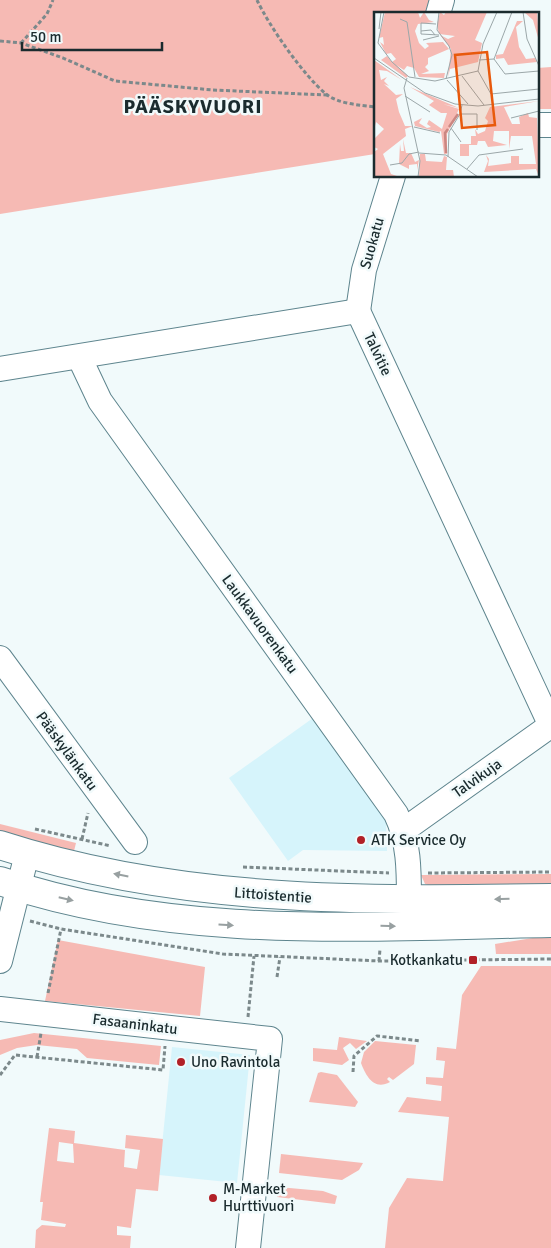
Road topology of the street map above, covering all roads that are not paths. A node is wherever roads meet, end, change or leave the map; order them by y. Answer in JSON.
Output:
{"nodes":[{"id":1,"x":538,"y":125,"type":"edge"},
{"id":2,"x":551,"y":125,"type":"edge"},
{"id":3,"x":391,"y":178,"type":"edge"},
{"id":4,"x":358,"y":311,"type":"junction"},
{"id":5,"x":82,"y":357,"type":"junction"},
{"id":6,"x":0,"y":369,"type":"edge"},
{"id":7,"x":0,"y":658,"type":"edge"},
{"id":8,"x":551,"y":726,"type":"edge"},
{"id":9,"x":404,"y":830,"type":"junction"},
{"id":10,"x":127,"y":845,"type":"road end"},
{"id":11,"x":0,"y":846,"type":"edge"},
{"id":12,"x":27,"y":854,"type":"junction"},
{"id":13,"x":9,"y":884,"type":"edge"},
{"id":14,"x":409,"y":887,"type":"junction"},
{"id":15,"x":551,"y":898,"type":"edge"},
{"id":16,"x":551,"y":923,"type":"edge"},
{"id":17,"x":0,"y":961,"type":"edge"},
{"id":18,"x":0,"y":1009,"type":"edge"},
{"id":19,"x":248,"y":1248,"type":"edge"}],
"edges":[{"from":1,"to":2,"type":"street"},
{"from":3,"to":4,"type":"street","name":"Suokatu"},
{"from":4,"to":5,"type":"street"},
{"from":4,"to":8,"type":"street","name":"Talvitie"},
{"from":5,"to":6,"type":"street"},
{"from":5,"to":9,"type":"street","name":"Laukkavuorenkatu"},
{"from":7,"to":10,"type":"street","name":"Pääskylänkatu"},
{"from":8,"to":9,"type":"street","name":"Talvikuja"},
{"from":9,"to":14,"type":"street","name":"Laukkavuorenkatu"},
{"from":11,"to":12,"type":"main road","name":"Littoistentie"},
{"from":12,"to":13,"type":"street"},
{"from":14,"to":12,"type":"main road","name":"Littoistentie","one_way":true},
{"from":13,"to":16,"type":"main road","name":"Littoistentie","one_way":true},
{"from":13,"to":17,"type":"street"},
{"from":15,"to":14,"type":"main road","name":"Littoistentie","one_way":true},
{"from":18,"to":19,"type":"street","name":"Fasaaninkatu"}]}
